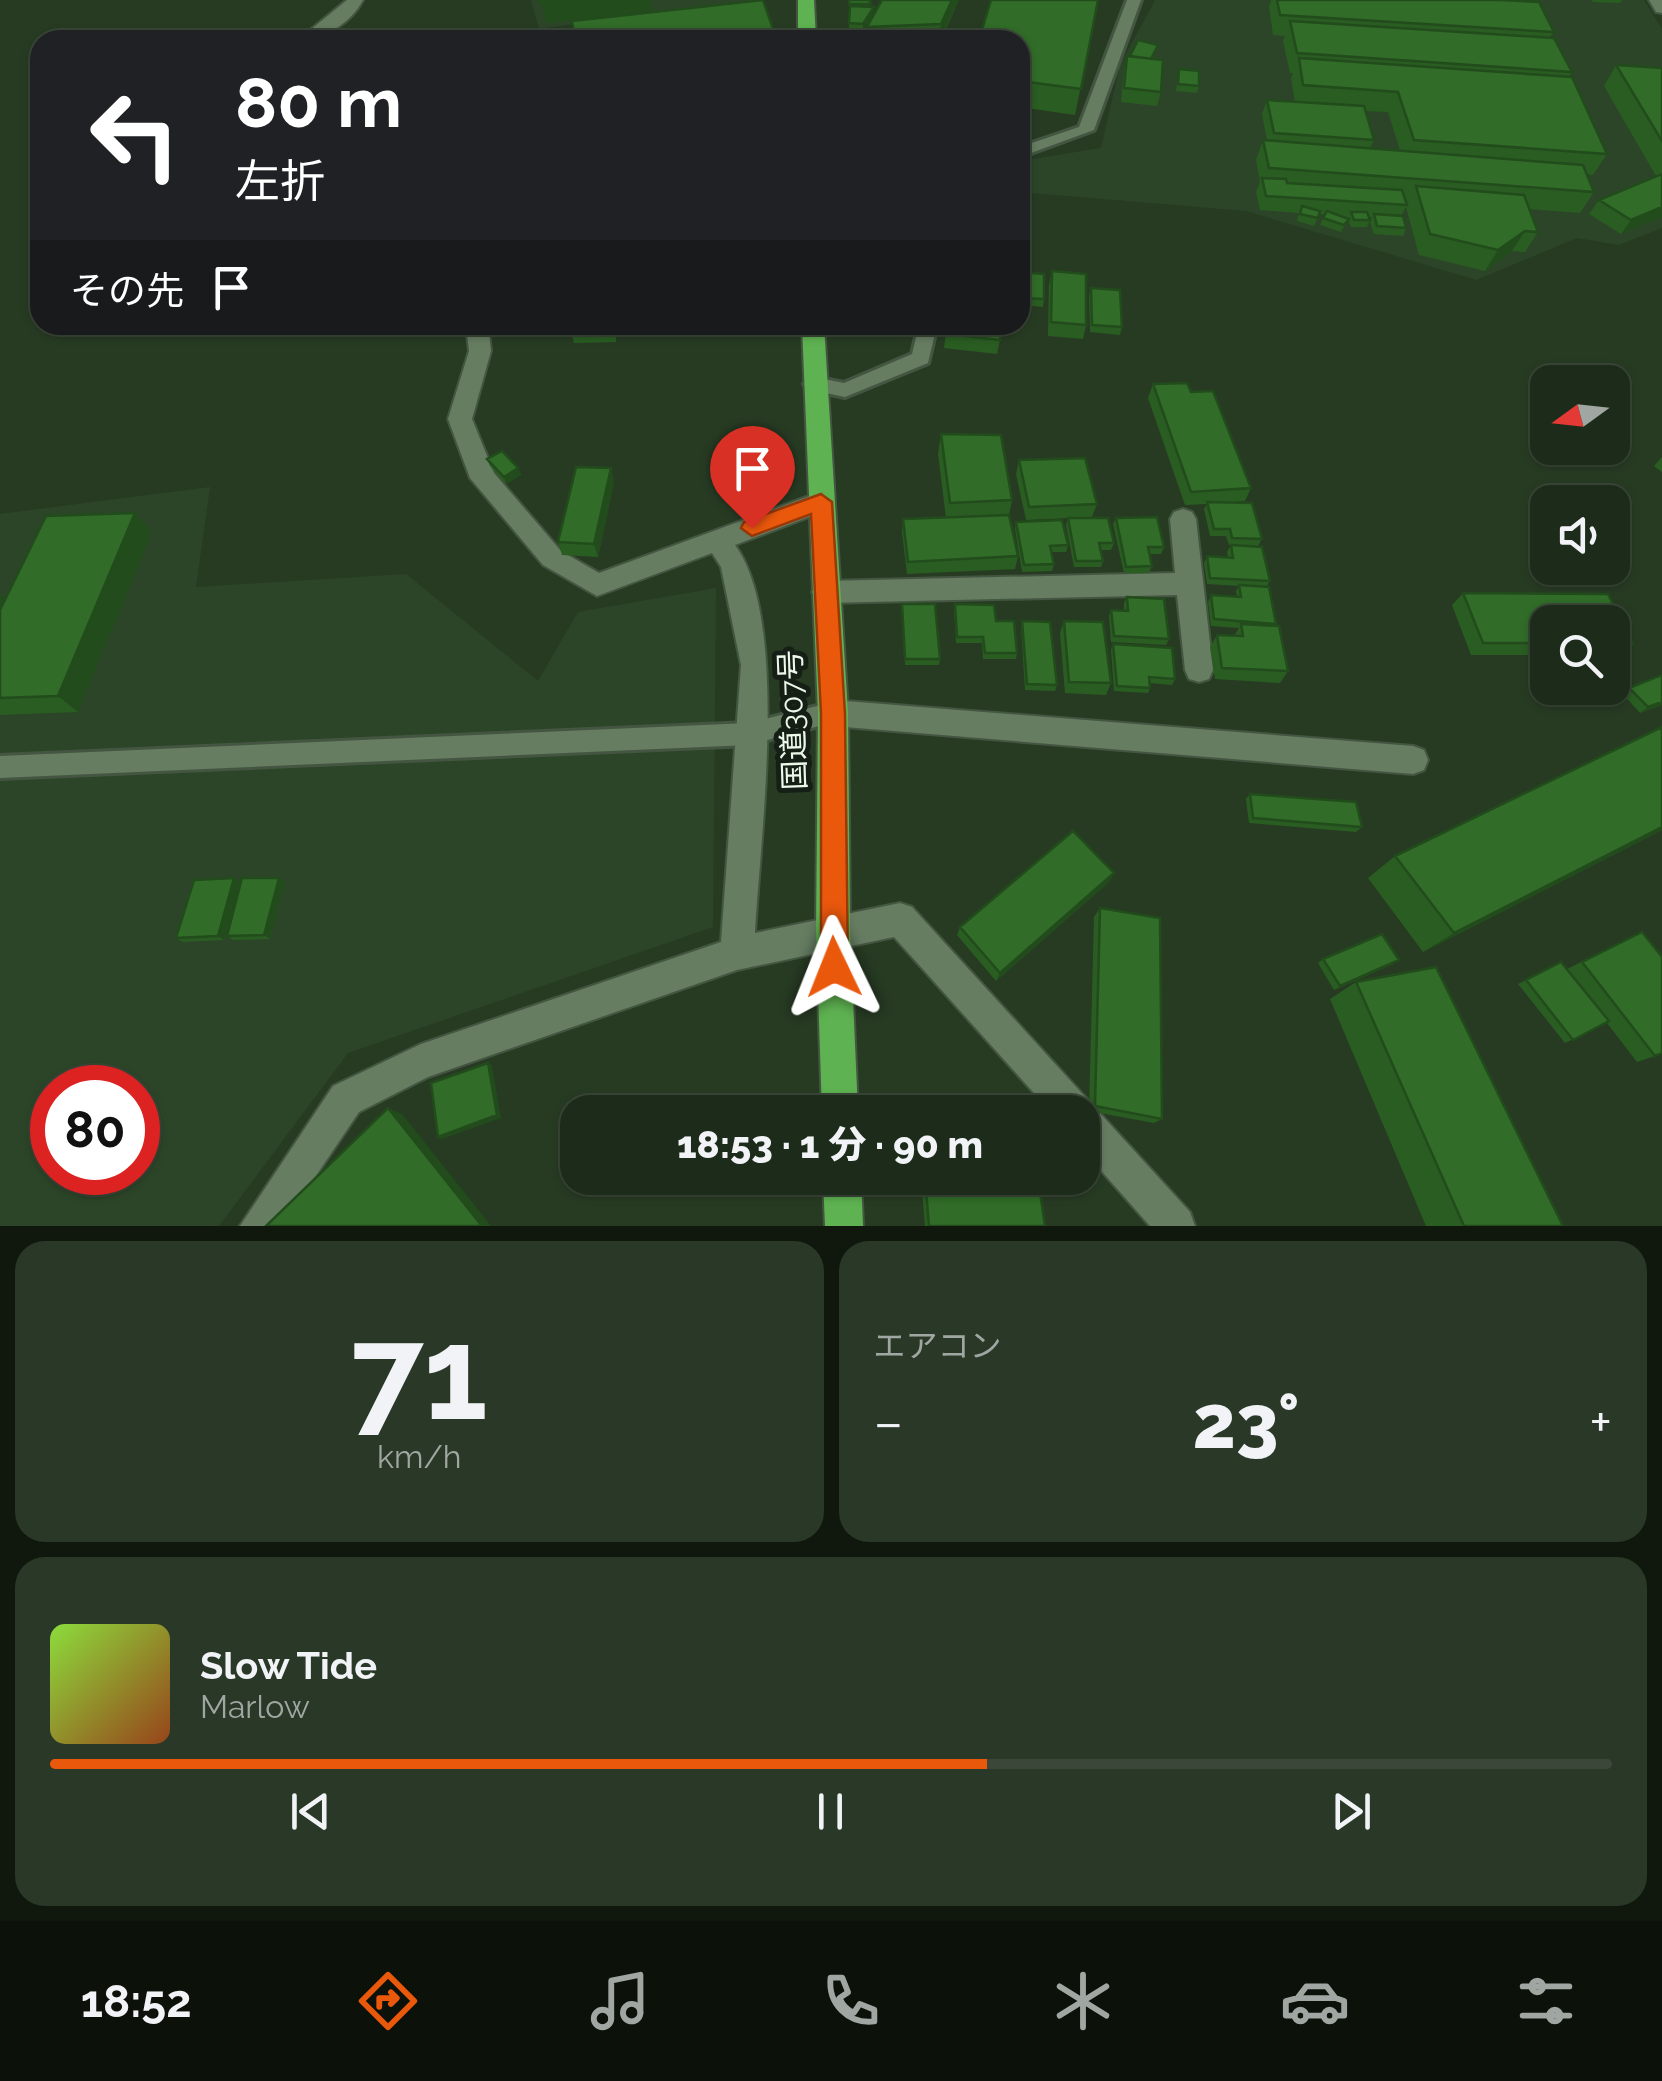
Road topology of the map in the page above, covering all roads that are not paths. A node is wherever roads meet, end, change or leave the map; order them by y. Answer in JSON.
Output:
{"nodes":[{"id":1,"x":355,"y":0,"type":"edge"},
{"id":2,"x":806,"y":0,"type":"edge"},
{"id":3,"x":1134,"y":0,"type":"edge"},
{"id":4,"x":1657,"y":0,"type":"edge"},
{"id":5,"x":1662,"y":8,"type":"edge"},
{"id":6,"x":321,"y":30,"type":"edge"},
{"id":7,"x":807,"y":30,"type":"edge"},
{"id":8,"x":1030,"y":149,"type":"edge"},
{"id":9,"x":478,"y":335,"type":"edge"},
{"id":10,"x":813,"y":335,"type":"edge"},
{"id":11,"x":926,"y":335,"type":"edge"},
{"id":12,"x":814,"y":384,"type":"junction"},
{"id":13,"x":821,"y":502,"type":"junction"},
{"id":14,"x":1183,"y":519,"type":"dead end"},
{"id":15,"x":717,"y":540,"type":"junction"},
{"id":16,"x":1190,"y":584,"type":"junction"},
{"id":17,"x":826,"y":592,"type":"junction"},
{"id":18,"x":1200,"y":670,"type":"dead end"},
{"id":19,"x":833,"y":714,"type":"junction"},
{"id":20,"x":749,"y":734,"type":"junction"},
{"id":21,"x":1413,"y":760,"type":"dead end"},
{"id":22,"x":0,"y":767,"type":"edge"},
{"id":23,"x":833,"y":930,"type":"junction"},
{"id":24,"x":737,"y":953,"type":"junction"},
{"id":25,"x":839,"y":1095,"type":"edge"},
{"id":26,"x":1060,"y":1095,"type":"edge"},
{"id":27,"x":1100,"y":1141,"type":"edge"},
{"id":28,"x":843,"y":1195,"type":"edge"},
{"id":29,"x":258,"y":1226,"type":"edge"},
{"id":30,"x":844,"y":1226,"type":"edge"},
{"id":31,"x":1176,"y":1226,"type":"edge"}],
"edges":[{"from":1,"to":6,"type":"street"},
{"from":2,"to":7,"type":"highway"},
{"from":3,"to":8,"type":"lane"},
{"from":4,"to":5,"type":"street"},
{"from":9,"to":15,"type":"street"},
{"from":10,"to":12,"type":"highway","name":"国道307号"},
{"from":11,"to":12,"type":"lane"},
{"from":12,"to":13,"type":"highway","name":"国道307号"},
{"from":13,"to":15,"type":"street"},
{"from":13,"to":17,"type":"highway","name":"国道307号"},
{"from":14,"to":16,"type":"street"},
{"from":15,"to":20,"type":"street"},
{"from":16,"to":17,"type":"street"},
{"from":16,"to":18,"type":"street"},
{"from":17,"to":19,"type":"highway","name":"国道307号"},
{"from":19,"to":20,"type":"lane"},
{"from":19,"to":21,"type":"street"},
{"from":19,"to":23,"type":"highway","name":"国道307号"},
{"from":20,"to":22,"type":"lane"},
{"from":20,"to":24,"type":"street"},
{"from":23,"to":24,"type":"street"},
{"from":23,"to":25,"type":"highway","name":"国道307号"},
{"from":23,"to":26,"type":"street"},
{"from":24,"to":29,"type":"street"},
{"from":27,"to":31,"type":"street"},
{"from":28,"to":30,"type":"highway"}]}
